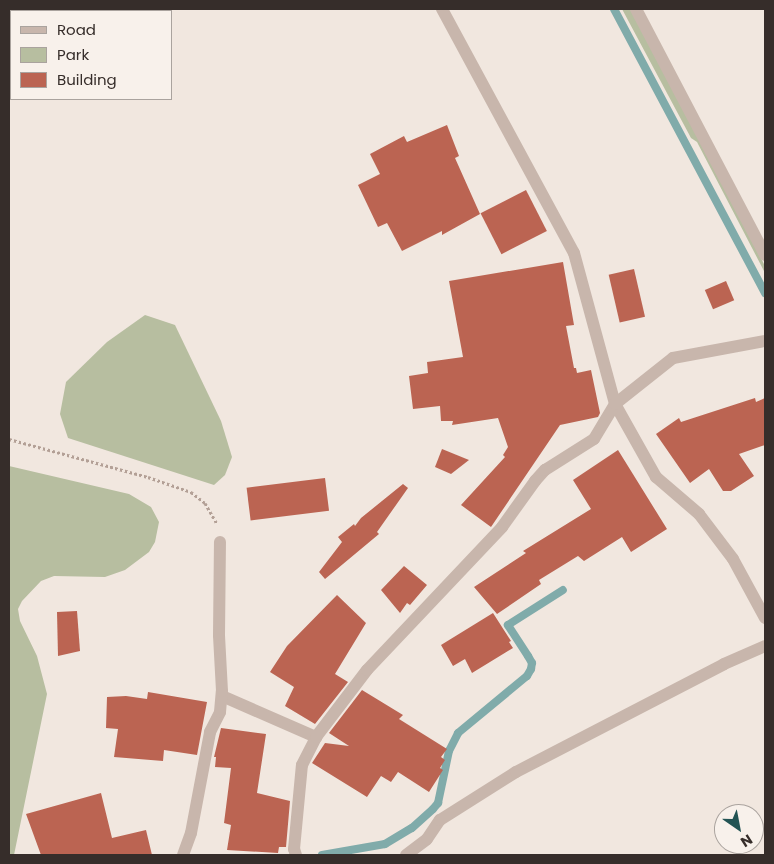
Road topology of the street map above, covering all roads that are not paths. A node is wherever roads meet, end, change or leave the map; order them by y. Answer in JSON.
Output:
{"nodes":[{"id":1,"x":442,"y":9,"type":"edge"},
{"id":2,"x":636,"y":9,"type":"edge"},
{"id":3,"x":765,"y":255,"type":"edge"},
{"id":4,"x":765,"y":341,"type":"edge"},
{"id":5,"x":615,"y":404,"type":"junction"},
{"id":6,"x":220,"y":542,"type":"road end"},
{"id":7,"x":765,"y":618,"type":"edge"},
{"id":8,"x":765,"y":646,"type":"edge"},
{"id":9,"x":222,"y":696,"type":"junction"},
{"id":10,"x":316,"y":737,"type":"junction"},
{"id":11,"x":183,"y":855,"type":"edge"},
{"id":12,"x":296,"y":855,"type":"edge"},
{"id":13,"x":406,"y":855,"type":"edge"}],
"edges":[{"from":1,"to":5,"type":"street"},
{"from":2,"to":3,"type":"street"},
{"from":4,"to":5,"type":"street"},
{"from":5,"to":7,"type":"street"},
{"from":5,"to":10,"type":"street"},
{"from":6,"to":9,"type":"street"},
{"from":8,"to":13,"type":"street"},
{"from":9,"to":10,"type":"street"},
{"from":9,"to":11,"type":"street"},
{"from":10,"to":12,"type":"street"}]}
